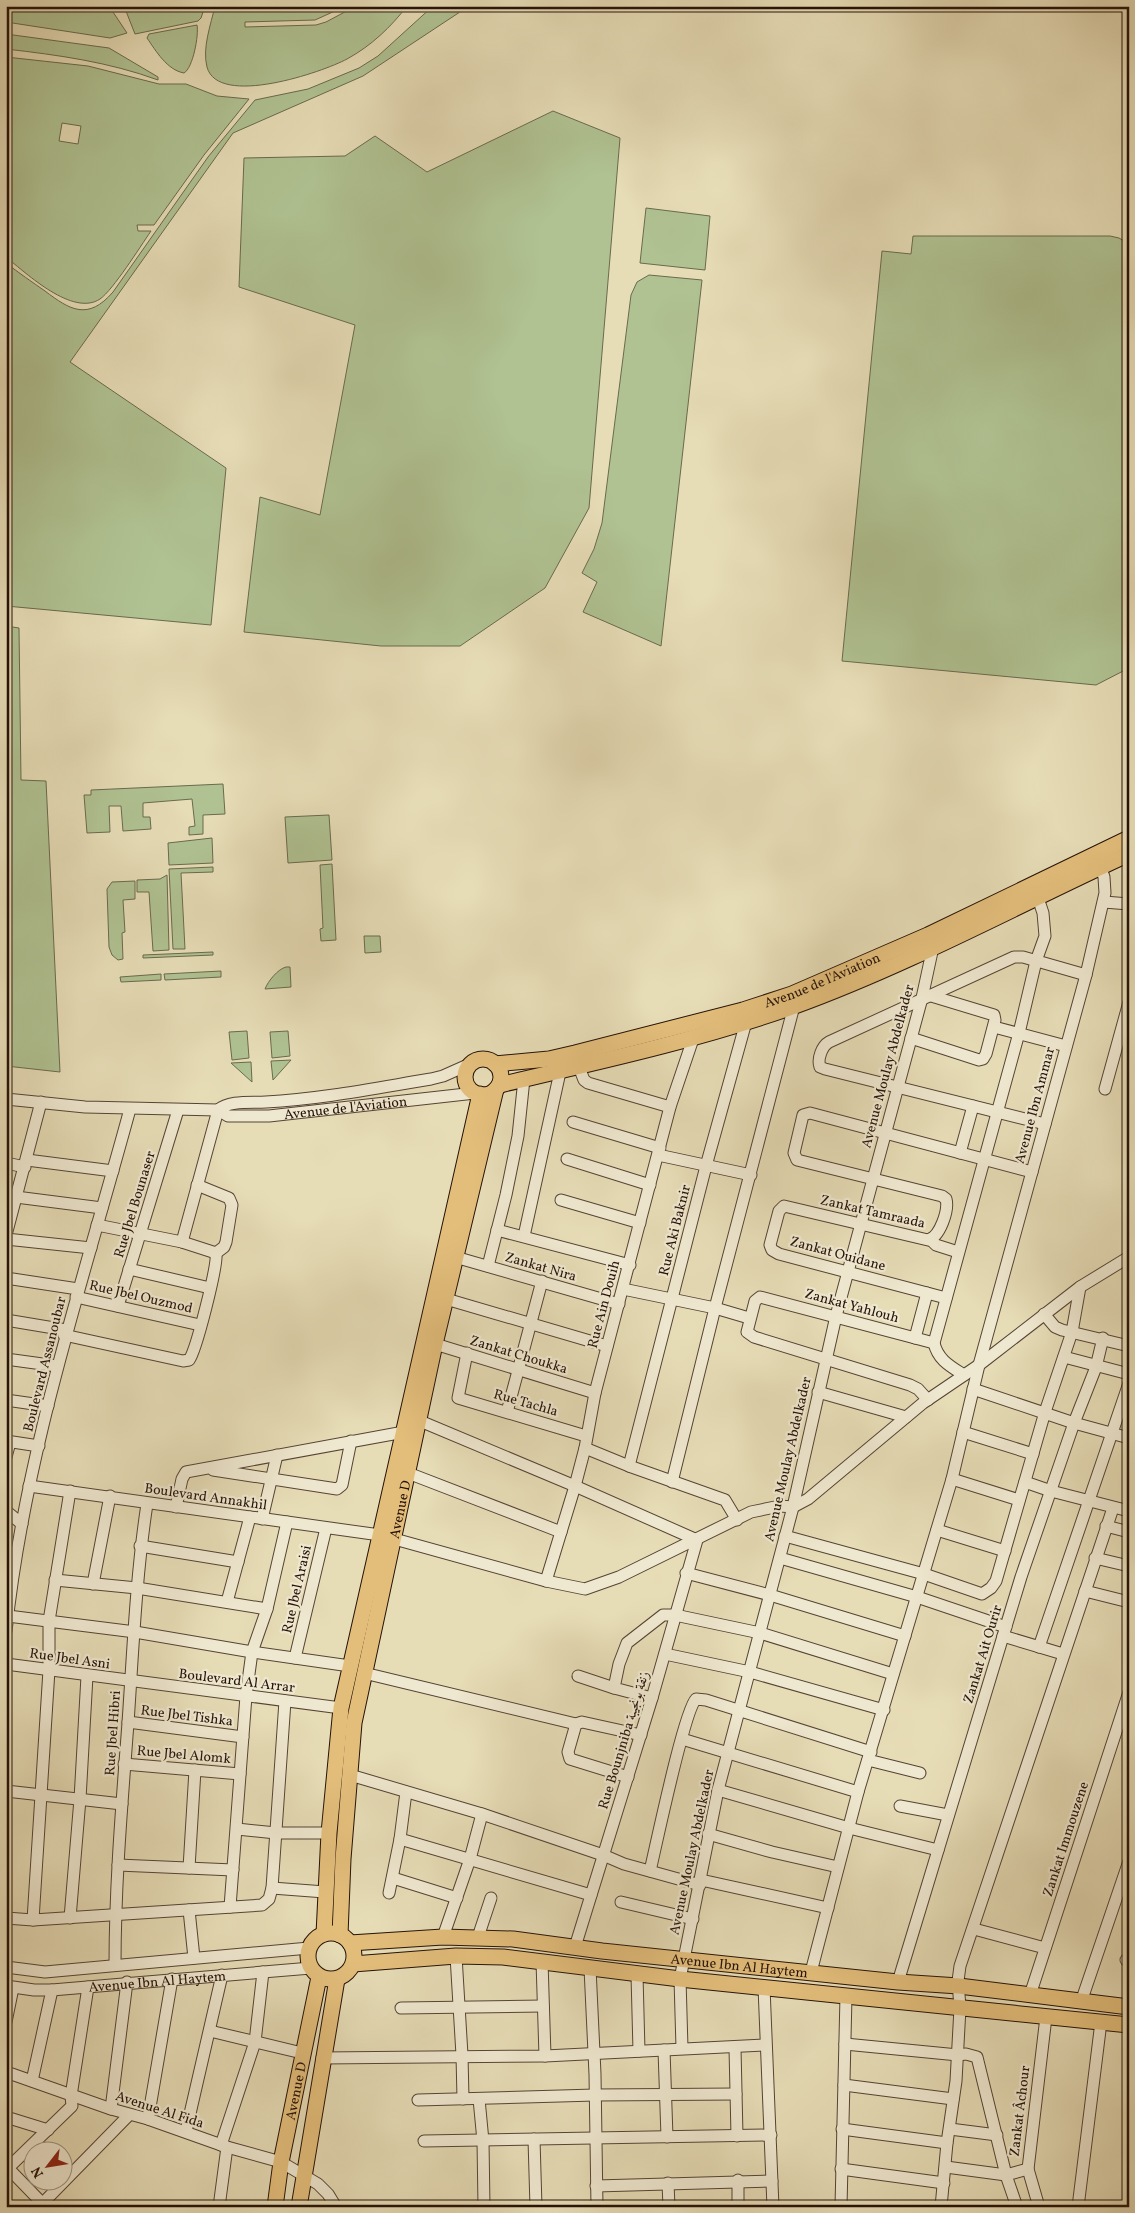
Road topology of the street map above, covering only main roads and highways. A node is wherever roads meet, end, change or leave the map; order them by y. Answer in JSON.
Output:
{"nodes":[{"id":1,"x":1129,"y":838,"type":"edge"},
{"id":2,"x":1129,"y":854,"type":"edge"},
{"id":3,"x":1098,"y":860,"type":"junction"},
{"id":4,"x":1036,"y":892,"type":"junction"},
{"id":5,"x":495,"y":1064,"type":"junction"},
{"id":6,"x":497,"y":1087,"type":"junction"},
{"id":7,"x":478,"y":1094,"type":"junction"},
{"id":8,"x":387,"y":1537,"type":"junction"},
{"id":9,"x":354,"y":1646,"type":"junction"},
{"id":10,"x":369,"y":1651,"type":"junction"},
{"id":11,"x":324,"y":1934,"type":"junction"},
{"id":12,"x":345,"y":1939,"type":"junction"},
{"id":13,"x":353,"y":1964,"type":"junction"},
{"id":14,"x":315,"y":1972,"type":"junction"},
{"id":15,"x":337,"y":1979,"type":"junction"},
{"id":16,"x":1129,"y":2007,"type":"edge"},
{"id":17,"x":1129,"y":2025,"type":"edge"},
{"id":18,"x":275,"y":2207,"type":"edge"},
{"id":19,"x":299,"y":2207,"type":"edge"}],
"edges":[{"from":1,"to":3,"type":"main road","name":"Avenue de l'Aviation"},
{"from":2,"to":3,"type":"main road","name":"Avenue de l'Aviation"},
{"from":3,"to":4,"type":"main road","name":"Avenue de l'Aviation"},
{"from":4,"to":5,"type":"main road","name":"Avenue de l'Aviation"},
{"from":4,"to":6,"type":"main road","name":"Avenue de l'Aviation"},
{"from":5,"to":6,"type":"main road"},
{"from":5,"to":7,"type":"main road"},
{"from":6,"to":7,"type":"main road"},
{"from":6,"to":8,"type":"main road","name":"Avenue D"},
{"from":7,"to":8,"type":"main road","name":"Avenue D"},
{"from":8,"to":9,"type":"main road","name":"Avenue D"},
{"from":8,"to":10,"type":"main road","name":"Avenue D"},
{"from":9,"to":10,"type":"main road"},
{"from":9,"to":11,"type":"main road","name":"Avenue D"},
{"from":10,"to":12,"type":"main road","name":"Avenue D"},
{"from":11,"to":12,"type":"main road"},
{"from":11,"to":14,"type":"main road"},
{"from":12,"to":13,"type":"main road"},
{"from":12,"to":16,"type":"main road","name":"Avenue Ibn Al Haytem"},
{"from":13,"to":15,"type":"main road"},
{"from":13,"to":17,"type":"main road","name":"Avenue Ibn Al Haytem"},
{"from":14,"to":15,"type":"main road"},
{"from":14,"to":18,"type":"main road","name":"Avenue D"},
{"from":15,"to":19,"type":"main road","name":"Avenue D"}]}
